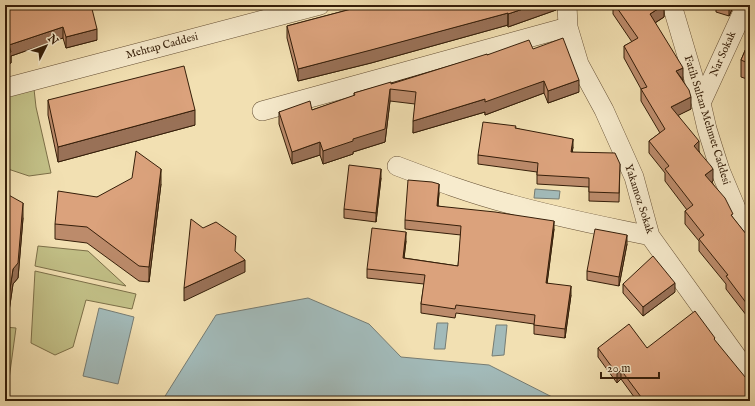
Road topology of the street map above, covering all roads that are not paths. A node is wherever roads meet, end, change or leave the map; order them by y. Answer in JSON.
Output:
{"nodes":[{"id":1,"x":320,"y":5,"type":"edge"},
{"id":2,"x":567,"y":5,"type":"edge"},
{"id":3,"x":672,"y":5,"type":"edge"},
{"id":4,"x":746,"y":5,"type":"edge"},
{"id":5,"x":568,"y":27,"type":"junction"},
{"id":6,"x":5,"y":88,"type":"edge"},
{"id":7,"x":701,"y":103,"type":"junction"},
{"id":8,"x":262,"y":111,"type":"dead end"},
{"id":9,"x":397,"y":166,"type":"dead end"},
{"id":10,"x":750,"y":231,"type":"edge"},
{"id":11,"x":650,"y":236,"type":"junction"},
{"id":12,"x":750,"y":375,"type":"edge"}],
"edges":[{"from":1,"to":6,"type":"street","name":"Mehtap Caddesi"},
{"from":2,"to":5,"type":"street","name":"Yakamoz Sokak"},
{"from":3,"to":7,"type":"street","name":"Fatih Sultan Mehmet Caddesi"},
{"from":4,"to":7,"type":"street","name":"Nar Sokak"},
{"from":5,"to":8,"type":"street"},
{"from":5,"to":11,"type":"street","name":"Yakamoz Sokak"},
{"from":7,"to":10,"type":"street","name":"Fatih Sultan Mehmet Caddesi"},
{"from":9,"to":11,"type":"street"},
{"from":11,"to":12,"type":"street","name":"Yakamoz Sokak"}]}
